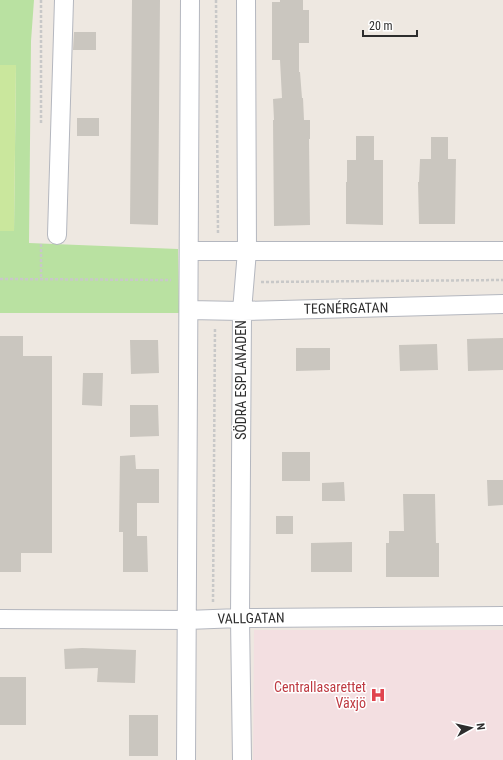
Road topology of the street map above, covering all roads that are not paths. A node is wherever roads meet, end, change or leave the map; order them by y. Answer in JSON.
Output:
{"nodes":[{"id":1,"x":64,"y":0,"type":"edge"},
{"id":2,"x":190,"y":0,"type":"edge"},
{"id":3,"x":246,"y":0,"type":"edge"},
{"id":4,"x":57,"y":235,"type":"dead end"},
{"id":5,"x":189,"y":251,"type":"junction"},
{"id":6,"x":247,"y":251,"type":"junction"},
{"id":7,"x":503,"y":251,"type":"edge"},
{"id":8,"x":503,"y":304,"type":"edge"},
{"id":9,"x":189,"y":310,"type":"junction"},
{"id":10,"x":242,"y":311,"type":"junction"},
{"id":11,"x":503,"y":616,"type":"edge"},
{"id":12,"x":240,"y":618,"type":"junction"},
{"id":13,"x":0,"y":619,"type":"edge"},
{"id":14,"x":187,"y":620,"type":"junction"},
{"id":15,"x":186,"y":760,"type":"edge"},
{"id":16,"x":242,"y":760,"type":"edge"}],
"edges":[{"from":1,"to":4,"type":"street"},
{"from":2,"to":5,"type":"street"},
{"from":3,"to":6,"type":"street","name":"SÖDRA ESPLANADEN"},
{"from":5,"to":6,"type":"street"},
{"from":5,"to":9,"type":"street"},
{"from":6,"to":7,"type":"street"},
{"from":6,"to":10,"type":"street","name":"SÖDRA ESPLANADEN"},
{"from":8,"to":10,"type":"street","name":"TEGNÉRGATAN"},
{"from":9,"to":10,"type":"street","name":"TEGNÉRGATAN"},
{"from":9,"to":14,"type":"street"},
{"from":10,"to":12,"type":"street","name":"SÖDRA ESPLANADEN"},
{"from":11,"to":12,"type":"street","name":"VALLGATAN"},
{"from":12,"to":14,"type":"street","name":"VALLGATAN"},
{"from":12,"to":16,"type":"street","name":"SÖDRA ESPLANADEN"},
{"from":13,"to":14,"type":"street","name":"VALLGATAN"},
{"from":14,"to":15,"type":"street"}]}
